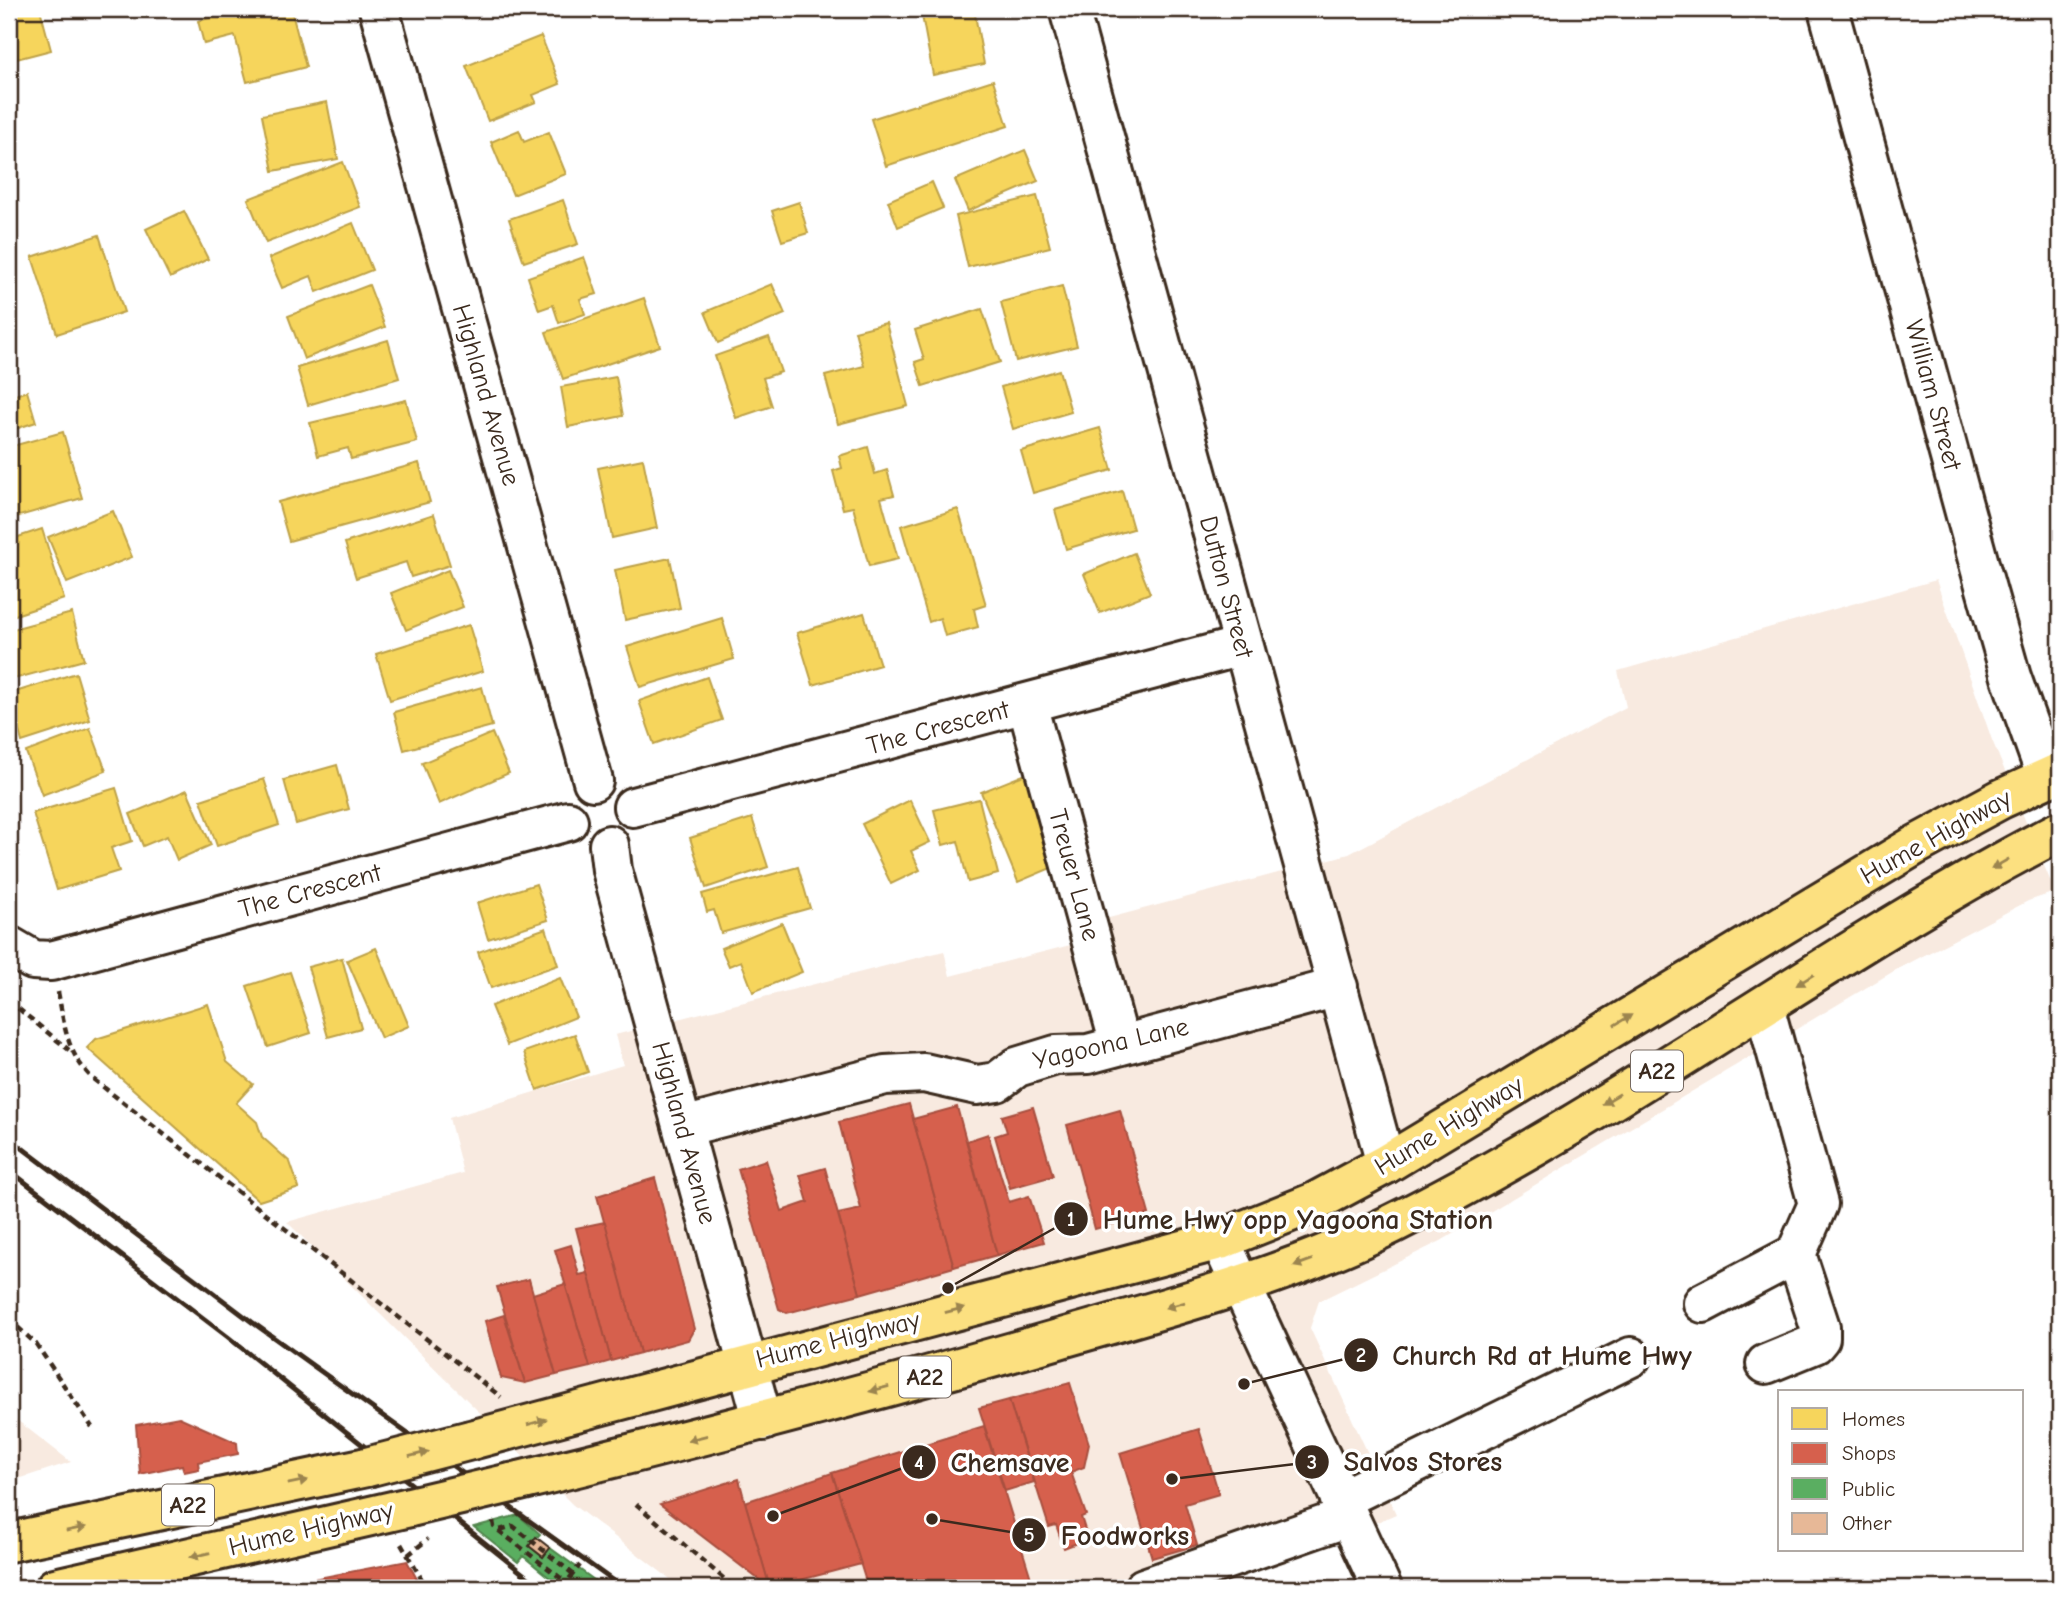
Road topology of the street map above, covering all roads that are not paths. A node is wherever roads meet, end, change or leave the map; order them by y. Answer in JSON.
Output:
{"nodes":[{"id":1,"x":379,"y":9,"type":"edge"},
{"id":2,"x":1069,"y":9,"type":"edge"},
{"id":3,"x":1828,"y":9,"type":"edge"},
{"id":4,"x":1242,"y":646,"type":"junction"},
{"id":5,"x":1027,"y":704,"type":"junction"},
{"id":6,"x":593,"y":781,"type":"junction"},
{"id":7,"x":2056,"y":784,"type":"edge"},
{"id":8,"x":632,"y":807,"type":"junction"},
{"id":9,"x":568,"y":821,"type":"junction"},
{"id":10,"x":2060,"y":831,"type":"edge"},
{"id":11,"x":609,"y":845,"type":"junction"},
{"id":12,"x":9,"y":946,"type":"edge"},
{"id":13,"x":1338,"y":987,"type":"junction"},
{"id":14,"x":1764,"y":1006,"type":"junction"},
{"id":15,"x":1120,"y":1045,"type":"junction"},
{"id":16,"x":682,"y":1127,"type":"junction"},
{"id":17,"x":1386,"y":1164,"type":"junction"},
{"id":18,"x":1220,"y":1240,"type":"junction"},
{"id":19,"x":1796,"y":1254,"type":"junction"},
{"id":20,"x":1241,"y":1286,"type":"junction"},
{"id":21,"x":1703,"y":1303,"type":"dead end"},
{"id":22,"x":1631,"y":1357,"type":"dead end"},
{"id":23,"x":747,"y":1364,"type":"junction"},
{"id":24,"x":1766,"y":1364,"type":"dead end"},
{"id":25,"x":763,"y":1421,"type":"junction"},
{"id":26,"x":1344,"y":1508,"type":"junction"},
{"id":27,"x":9,"y":1542,"type":"edge"},
{"id":28,"x":55,"y":1588,"type":"edge"},
{"id":29,"x":1144,"y":1588,"type":"edge"},
{"id":30,"x":1382,"y":1588,"type":"edge"}],
"edges":[{"from":1,"to":6,"type":"street","name":"Highland Avenue"},
{"from":2,"to":4,"type":"street","name":"Dutton Street"},
{"from":3,"to":7,"type":"street","name":"William Street"},
{"from":4,"to":5,"type":"street","name":"The Crescent"},
{"from":4,"to":13,"type":"street","name":"Dutton Street"},
{"from":5,"to":8,"type":"street","name":"The Crescent"},
{"from":5,"to":15,"type":"street","name":"Treuer Lane"},
{"from":6,"to":8,"type":"street"},
{"from":6,"to":9,"type":"street"},
{"from":17,"to":7,"type":"highway","name":"Hume Highway","number":"A22","one_way":true},
{"from":8,"to":11,"type":"street"},
{"from":9,"to":11,"type":"street"},
{"from":9,"to":12,"type":"street","name":"The Crescent"},
{"from":10,"to":14,"type":"highway","name":"Hume Highway","number":"A22","one_way":true},
{"from":11,"to":16,"type":"street","name":"Highland Avenue"},
{"from":13,"to":15,"type":"street","name":"Yagoona Lane"},
{"from":13,"to":17,"type":"street","name":"Dutton Street"},
{"from":14,"to":19,"type":"street"},
{"from":14,"to":20,"type":"highway","name":"Hume Highway","number":"A22","one_way":true},
{"from":15,"to":16,"type":"street","name":"Yagoona Lane"},
{"from":16,"to":23,"type":"street","name":"Highland Avenue"},
{"from":17,"to":18,"type":"highway","name":"Hume Highway","number":"A22"},
{"from":18,"to":20,"type":"street"},
{"from":23,"to":18,"type":"highway","name":"Hume Highway","number":"A22","one_way":true},
{"from":19,"to":21,"type":"street"},
{"from":19,"to":24,"type":"street"},
{"from":20,"to":25,"type":"highway","name":"Hume Highway","number":"A22","one_way":true},
{"from":20,"to":26,"type":"street"},
{"from":22,"to":26,"type":"street"},
{"from":23,"to":25,"type":"street","name":"Highland Avenue"},
{"from":27,"to":23,"type":"highway","name":"Hume Highway","number":"A22","one_way":true,"bridge":true},
{"from":25,"to":28,"type":"highway","name":"Hume Highway","number":"A22","one_way":true,"bridge":true},
{"from":26,"to":29,"type":"street"},
{"from":26,"to":30,"type":"street"}]}
